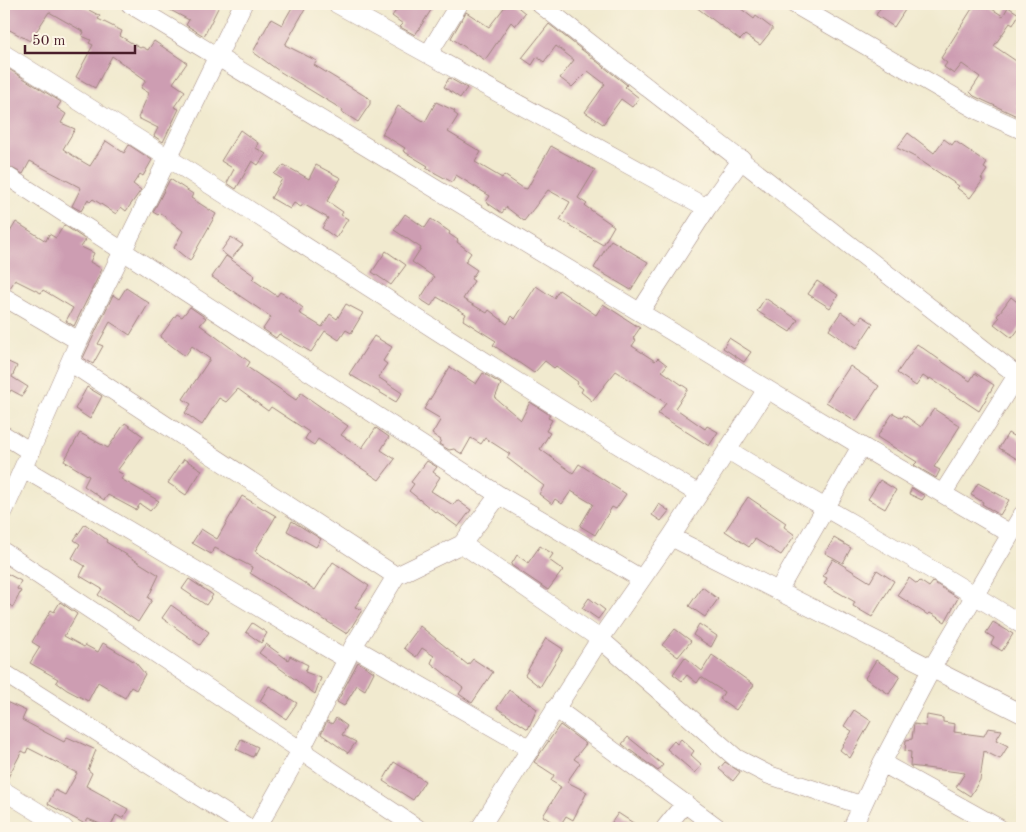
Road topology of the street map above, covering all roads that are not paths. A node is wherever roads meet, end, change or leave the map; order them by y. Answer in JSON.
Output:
{"nodes":[{"id":1,"x":130,"y":4,"type":"edge"},
{"id":2,"x":243,"y":4,"type":"edge"},
{"id":3,"x":337,"y":4,"type":"edge"},
{"id":4,"x":459,"y":4,"type":"edge"},
{"id":5,"x":540,"y":4,"type":"edge"},
{"id":6,"x":794,"y":4,"type":"edge"},
{"id":7,"x":428,"y":53,"type":"junction"},
{"id":8,"x":4,"y":54,"type":"edge"},
{"id":9,"x":217,"y":58,"type":"junction"},
{"id":10,"x":1022,"y":130,"type":"edge"},
{"id":11,"x":170,"y":157,"type":"junction"},
{"id":12,"x":742,"y":159,"type":"junction"},
{"id":13,"x":4,"y":174,"type":"edge"},
{"id":14,"x":707,"y":208,"type":"junction"},
{"id":15,"x":124,"y":250,"type":"junction"},
{"id":16,"x":4,"y":297,"type":"edge"},
{"id":17,"x":640,"y":312,"type":"junction"},
{"id":18,"x":79,"y":341,"type":"junction"},
{"id":19,"x":71,"y":362,"type":"junction"},
{"id":20,"x":1019,"y":377,"type":"edge"},
{"id":21,"x":767,"y":389,"type":"junction"},
{"id":22,"x":4,"y":435,"type":"edge"},
{"id":23,"x":861,"y":446,"type":"junction"},
{"id":24,"x":728,"y":450,"type":"junction"},
{"id":25,"x":30,"y":452,"type":"junction"},
{"id":26,"x":23,"y":468,"type":"junction"},
{"id":27,"x":943,"y":493,"type":"junction"},
{"id":28,"x":699,"y":494,"type":"junction"},
{"id":29,"x":499,"y":496,"type":"junction"},
{"id":30,"x":824,"y":509,"type":"junction"},
{"id":31,"x":4,"y":511,"type":"edge"},
{"id":32,"x":1022,"y":515,"type":"edge"},
{"id":33,"x":1011,"y":534,"type":"junction"},
{"id":34,"x":671,"y":537,"type":"junction"},
{"id":35,"x":462,"y":544,"type":"junction"},
{"id":36,"x":4,"y":552,"type":"edge"},
{"id":37,"x":396,"y":576,"type":"junction"},
{"id":38,"x":640,"y":578,"type":"junction"},
{"id":39,"x":778,"y":590,"type":"junction"},
{"id":40,"x":976,"y":595,"type":"junction"},
{"id":41,"x":1022,"y":625,"type":"edge"},
{"id":42,"x":600,"y":639,"type":"junction"},
{"id":43,"x":349,"y":653,"type":"junction"},
{"id":44,"x":932,"y":668,"type":"junction"},
{"id":45,"x":4,"y":673,"type":"edge"},
{"id":46,"x":556,"y":708,"type":"junction"},
{"id":47,"x":1022,"y":714,"type":"edge"},
{"id":48,"x":531,"y":749,"type":"junction"},
{"id":49,"x":301,"y":750,"type":"junction"},
{"id":50,"x":882,"y":763,"type":"junction"},
{"id":51,"x":4,"y":791,"type":"edge"},
{"id":52,"x":685,"y":803,"type":"junction"},
{"id":53,"x":862,"y":805,"type":"junction"},
{"id":54,"x":64,"y":828,"type":"edge"},
{"id":55,"x":249,"y":828,"type":"edge"},
{"id":56,"x":257,"y":828,"type":"edge"},
{"id":57,"x":417,"y":828,"type":"edge"},
{"id":58,"x":480,"y":828,"type":"edge"},
{"id":59,"x":665,"y":828,"type":"edge"},
{"id":60,"x":718,"y":828,"type":"edge"},
{"id":61,"x":852,"y":828,"type":"edge"},
{"id":62,"x":999,"y":828,"type":"edge"}],
"edges":[{"from":1,"to":9,"type":"street"},
{"from":2,"to":9,"type":"street"},
{"from":3,"to":7,"type":"street"},
{"from":4,"to":7,"type":"street"},
{"from":5,"to":12,"type":"street"},
{"from":6,"to":10,"type":"street"},
{"from":7,"to":14,"type":"street"},
{"from":8,"to":11,"type":"street"},
{"from":9,"to":11,"type":"street"},
{"from":9,"to":17,"type":"street"},
{"from":11,"to":15,"type":"street"},
{"from":11,"to":28,"type":"street"},
{"from":12,"to":14,"type":"street"},
{"from":12,"to":20,"type":"street"},
{"from":13,"to":15,"type":"street"},
{"from":14,"to":17,"type":"street"},
{"from":15,"to":18,"type":"street"},
{"from":15,"to":29,"type":"street"},
{"from":16,"to":18,"type":"street"},
{"from":17,"to":21,"type":"street"},
{"from":18,"to":19,"type":"street"},
{"from":19,"to":25,"type":"street"},
{"from":19,"to":37,"type":"street"},
{"from":20,"to":27,"type":"street"},
{"from":21,"to":23,"type":"street"},
{"from":21,"to":24,"type":"street"},
{"from":22,"to":25,"type":"street"},
{"from":23,"to":27,"type":"street"},
{"from":23,"to":30,"type":"street"},
{"from":24,"to":28,"type":"street"},
{"from":24,"to":30,"type":"street"},
{"from":25,"to":26,"type":"street"},
{"from":26,"to":31,"type":"street"},
{"from":26,"to":43,"type":"street"},
{"from":27,"to":33,"type":"street"},
{"from":28,"to":34,"type":"street"},
{"from":29,"to":35,"type":"street"},
{"from":29,"to":38,"type":"street"},
{"from":30,"to":39,"type":"street"},
{"from":30,"to":40,"type":"street"},
{"from":32,"to":33,"type":"street"},
{"from":33,"to":40,"type":"street"},
{"from":34,"to":38,"type":"street"},
{"from":34,"to":39,"type":"street"},
{"from":35,"to":37,"type":"street"},
{"from":35,"to":42,"type":"street"},
{"from":36,"to":49,"type":"street"},
{"from":37,"to":43,"type":"street"},
{"from":38,"to":42,"type":"street"},
{"from":39,"to":44,"type":"street"},
{"from":40,"to":41,"type":"street"},
{"from":40,"to":44,"type":"street"},
{"from":42,"to":46,"type":"street"},
{"from":42,"to":53,"type":"street"},
{"from":43,"to":48,"type":"street"},
{"from":43,"to":49,"type":"street"},
{"from":44,"to":47,"type":"street"},
{"from":44,"to":50,"type":"street"},
{"from":45,"to":55,"type":"street"},
{"from":46,"to":48,"type":"street"},
{"from":46,"to":52,"type":"street"},
{"from":48,"to":58,"type":"street"},
{"from":49,"to":56,"type":"street"},
{"from":49,"to":57,"type":"street"},
{"from":50,"to":53,"type":"street"},
{"from":50,"to":62,"type":"street"},
{"from":51,"to":54,"type":"street"},
{"from":52,"to":59,"type":"street"},
{"from":52,"to":60,"type":"street"},
{"from":53,"to":61,"type":"street"}]}
